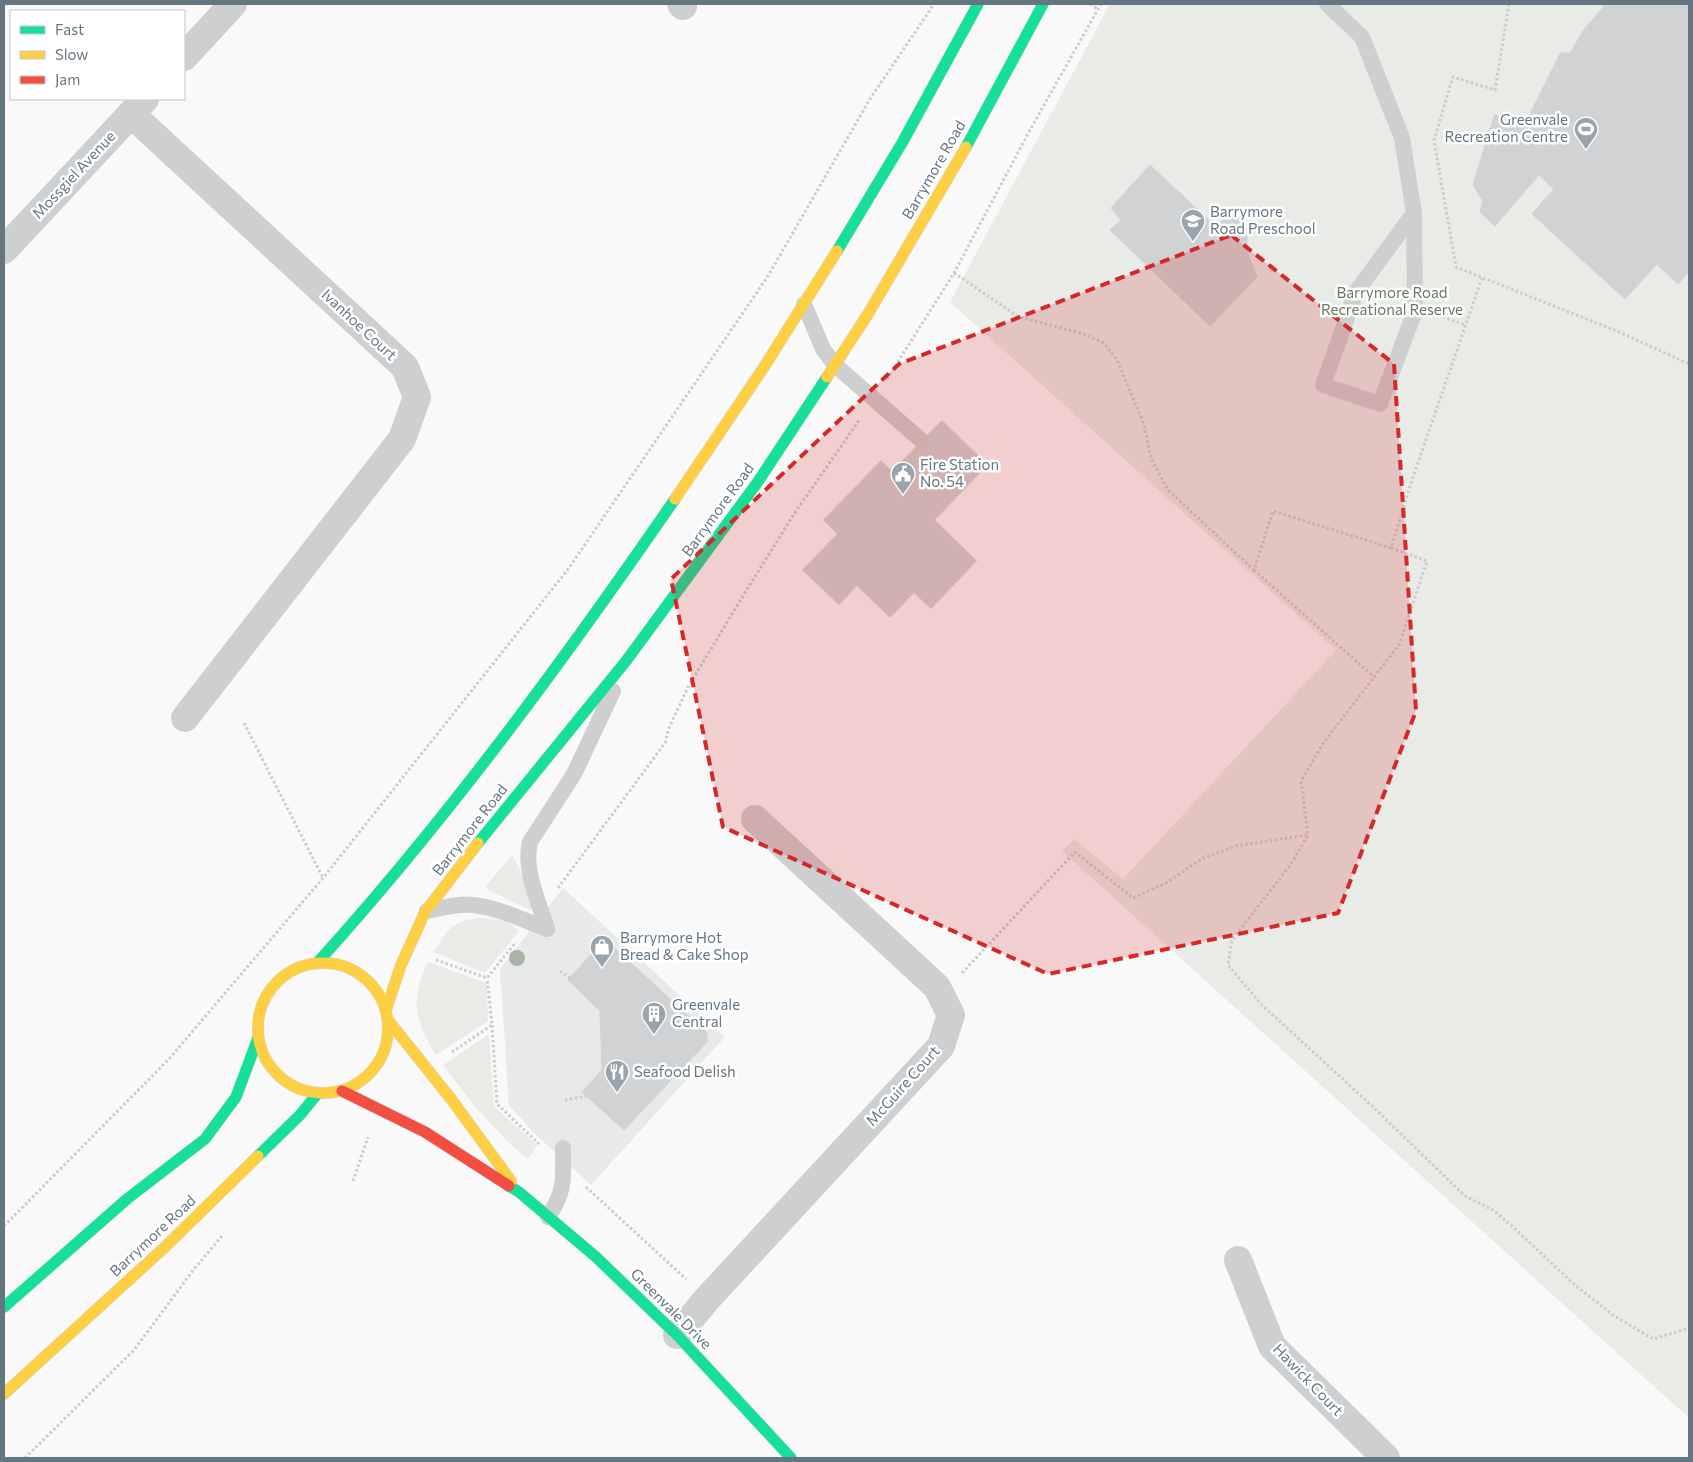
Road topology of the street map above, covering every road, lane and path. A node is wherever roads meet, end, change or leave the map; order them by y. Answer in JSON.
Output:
{"nodes":[{"id":1,"x":233,"y":4,"type":"edge"},
{"id":2,"x":934,"y":4,"type":"edge"},
{"id":3,"x":978,"y":4,"type":"edge"},
{"id":4,"x":1043,"y":4,"type":"edge"},
{"id":5,"x":1090,"y":4,"type":"edge"},
{"id":6,"x":1101,"y":4,"type":"edge"},
{"id":7,"x":1327,"y":4,"type":"edge"},
{"id":8,"x":1509,"y":4,"type":"edge"},
{"id":9,"x":1098,"y":9,"type":"junction"},
{"id":10,"x":185,"y":56,"type":"edge"},
{"id":11,"x":138,"y":106,"type":"edge"},
{"id":12,"x":1414,"y":212,"type":"junction"},
{"id":13,"x":4,"y":250,"type":"edge"},
{"id":14,"x":954,"y":273,"type":"junction"},
{"id":15,"x":1482,"y":278,"type":"junction"},
{"id":16,"x":804,"y":304,"type":"junction"},
{"id":17,"x":1689,"y":364,"type":"edge"},
{"id":18,"x":835,"y":365,"type":"junction"},
{"id":19,"x":874,"y":399,"type":"junction"},
{"id":20,"x":922,"y":441,"type":"dead end"},
{"id":21,"x":1391,"y":548,"type":"junction"},
{"id":22,"x":1254,"y":570,"type":"junction"},
{"id":23,"x":626,"y":661,"type":"junction"},
{"id":24,"x":1374,"y":676,"type":"junction"},
{"id":25,"x":185,"y":718,"type":"dead end"},
{"id":26,"x":244,"y":723,"type":"dead end"},
{"id":27,"x":755,"y":819,"type":"dead end"},
{"id":28,"x":1308,"y":835,"type":"junction"},
{"id":29,"x":323,"y":878,"type":"junction"},
{"id":30,"x":541,"y":909,"type":"junction"},
{"id":31,"x":425,"y":912,"type":"junction"},
{"id":32,"x":530,"y":923,"type":"junction"},
{"id":33,"x":432,"y":958,"type":"dead end"},
{"id":34,"x":318,"y":962,"type":"junction"},
{"id":35,"x":560,"y":971,"type":"dead end"},
{"id":36,"x":488,"y":978,"type":"junction"},
{"id":37,"x":570,"y":978,"type":"dead end"},
{"id":38,"x":937,"y":987,"type":"junction"},
{"id":39,"x":387,"y":1015,"type":"junction"},
{"id":40,"x":258,"y":1038,"type":"junction"},
{"id":41,"x":449,"y":1054,"type":"dead end"},
{"id":42,"x":342,"y":1091,"type":"junction"},
{"id":43,"x":318,"y":1093,"type":"junction"},
{"id":44,"x":586,"y":1096,"type":"dead end"},
{"id":45,"x":565,"y":1100,"type":"dead end"},
{"id":46,"x":369,"y":1134,"type":"dead end"},
{"id":47,"x":563,"y":1148,"type":"dead end"},
{"id":48,"x":353,"y":1181,"type":"dead end"},
{"id":49,"x":519,"y":1192,"type":"junction"},
{"id":50,"x":548,"y":1217,"type":"junction"},
{"id":51,"x":4,"y":1226,"type":"edge"},
{"id":52,"x":226,"y":1232,"type":"dead end"},
{"id":53,"x":1238,"y":1260,"type":"dead end"},
{"id":54,"x":4,"y":1307,"type":"edge"},
{"id":55,"x":1689,"y":1328,"type":"edge"},
{"id":56,"x":677,"y":1335,"type":"junction"},
{"id":57,"x":4,"y":1394,"type":"edge"},
{"id":58,"x":25,"y":1458,"type":"edge"},
{"id":59,"x":791,"y":1458,"type":"edge"},
{"id":60,"x":1386,"y":1458,"type":"edge"}],
"edges":[{"from":1,"to":10,"type":"street"},
{"from":2,"to":29,"type":"path"},
{"from":3,"to":16,"type":"street","name":"Barrymore Road"},
{"from":4,"to":18,"type":"street","name":"Barrymore Road"},
{"from":5,"to":9,"type":"path"},
{"from":6,"to":9,"type":"path"},
{"from":7,"to":12,"type":"lane"},
{"from":8,"to":15,"type":"path"},
{"from":9,"to":14,"type":"path"},
{"from":11,"to":13,"type":"street","name":"Mossgiel Avenue"},
{"from":11,"to":25,"type":"street","name":"Ivanhoe Court"},
{"from":12,"to":12,"type":"lane"},
{"from":14,"to":19,"type":"path"},
{"from":14,"to":22,"type":"path"},
{"from":15,"to":17,"type":"path"},
{"from":15,"to":21,"type":"path"},
{"from":16,"to":18,"type":"lane"},
{"from":16,"to":34,"type":"street","name":"Barrymore Road"},
{"from":18,"to":19,"type":"lane"},
{"from":18,"to":23,"type":"street","name":"Barrymore Road"},
{"from":19,"to":20,"type":"lane"},
{"from":19,"to":30,"type":"path"},
{"from":21,"to":22,"type":"path"},
{"from":21,"to":24,"type":"path"},
{"from":22,"to":24,"type":"path"},
{"from":23,"to":30,"type":"lane"},
{"from":23,"to":31,"type":"street","name":"Barrymore Road"},
{"from":24,"to":28,"type":"path"},
{"from":26,"to":29,"type":"path"},
{"from":27,"to":38,"type":"street","name":"McGuire Court"},
{"from":28,"to":38,"type":"path"},
{"from":28,"to":55,"type":"path"},
{"from":29,"to":51,"type":"path"},
{"from":30,"to":32,"type":"lane"},
{"from":31,"to":32,"type":"lane"},
{"from":31,"to":39,"type":"street","name":"Barrymore Road"},
{"from":32,"to":36,"type":"path"},
{"from":33,"to":36,"type":"path"},
{"from":34,"to":39,"type":"street"},
{"from":34,"to":40,"type":"street"},
{"from":35,"to":37,"type":"path"},
{"from":36,"to":41,"type":"path"},
{"from":38,"to":56,"type":"street","name":"McGuire Court"},
{"from":39,"to":42,"type":"street"},
{"from":39,"to":49,"type":"street","name":"Greenvale Drive"},
{"from":40,"to":43,"type":"street"},
{"from":40,"to":54,"type":"street"},
{"from":42,"to":43,"type":"street"},
{"from":42,"to":49,"type":"street","name":"Greenvale Drive"},
{"from":43,"to":57,"type":"street","name":"Barrymore Road"},
{"from":44,"to":45,"type":"path"},
{"from":46,"to":48,"type":"path"},
{"from":47,"to":50,"type":"lane"},
{"from":49,"to":50,"type":"street","name":"Greenvale Drive"},
{"from":50,"to":56,"type":"street","name":"Greenvale Drive"},
{"from":52,"to":58,"type":"path"},
{"from":53,"to":60,"type":"street","name":"Hawick Court"},
{"from":56,"to":59,"type":"street","name":"Greenvale Drive"}]}
